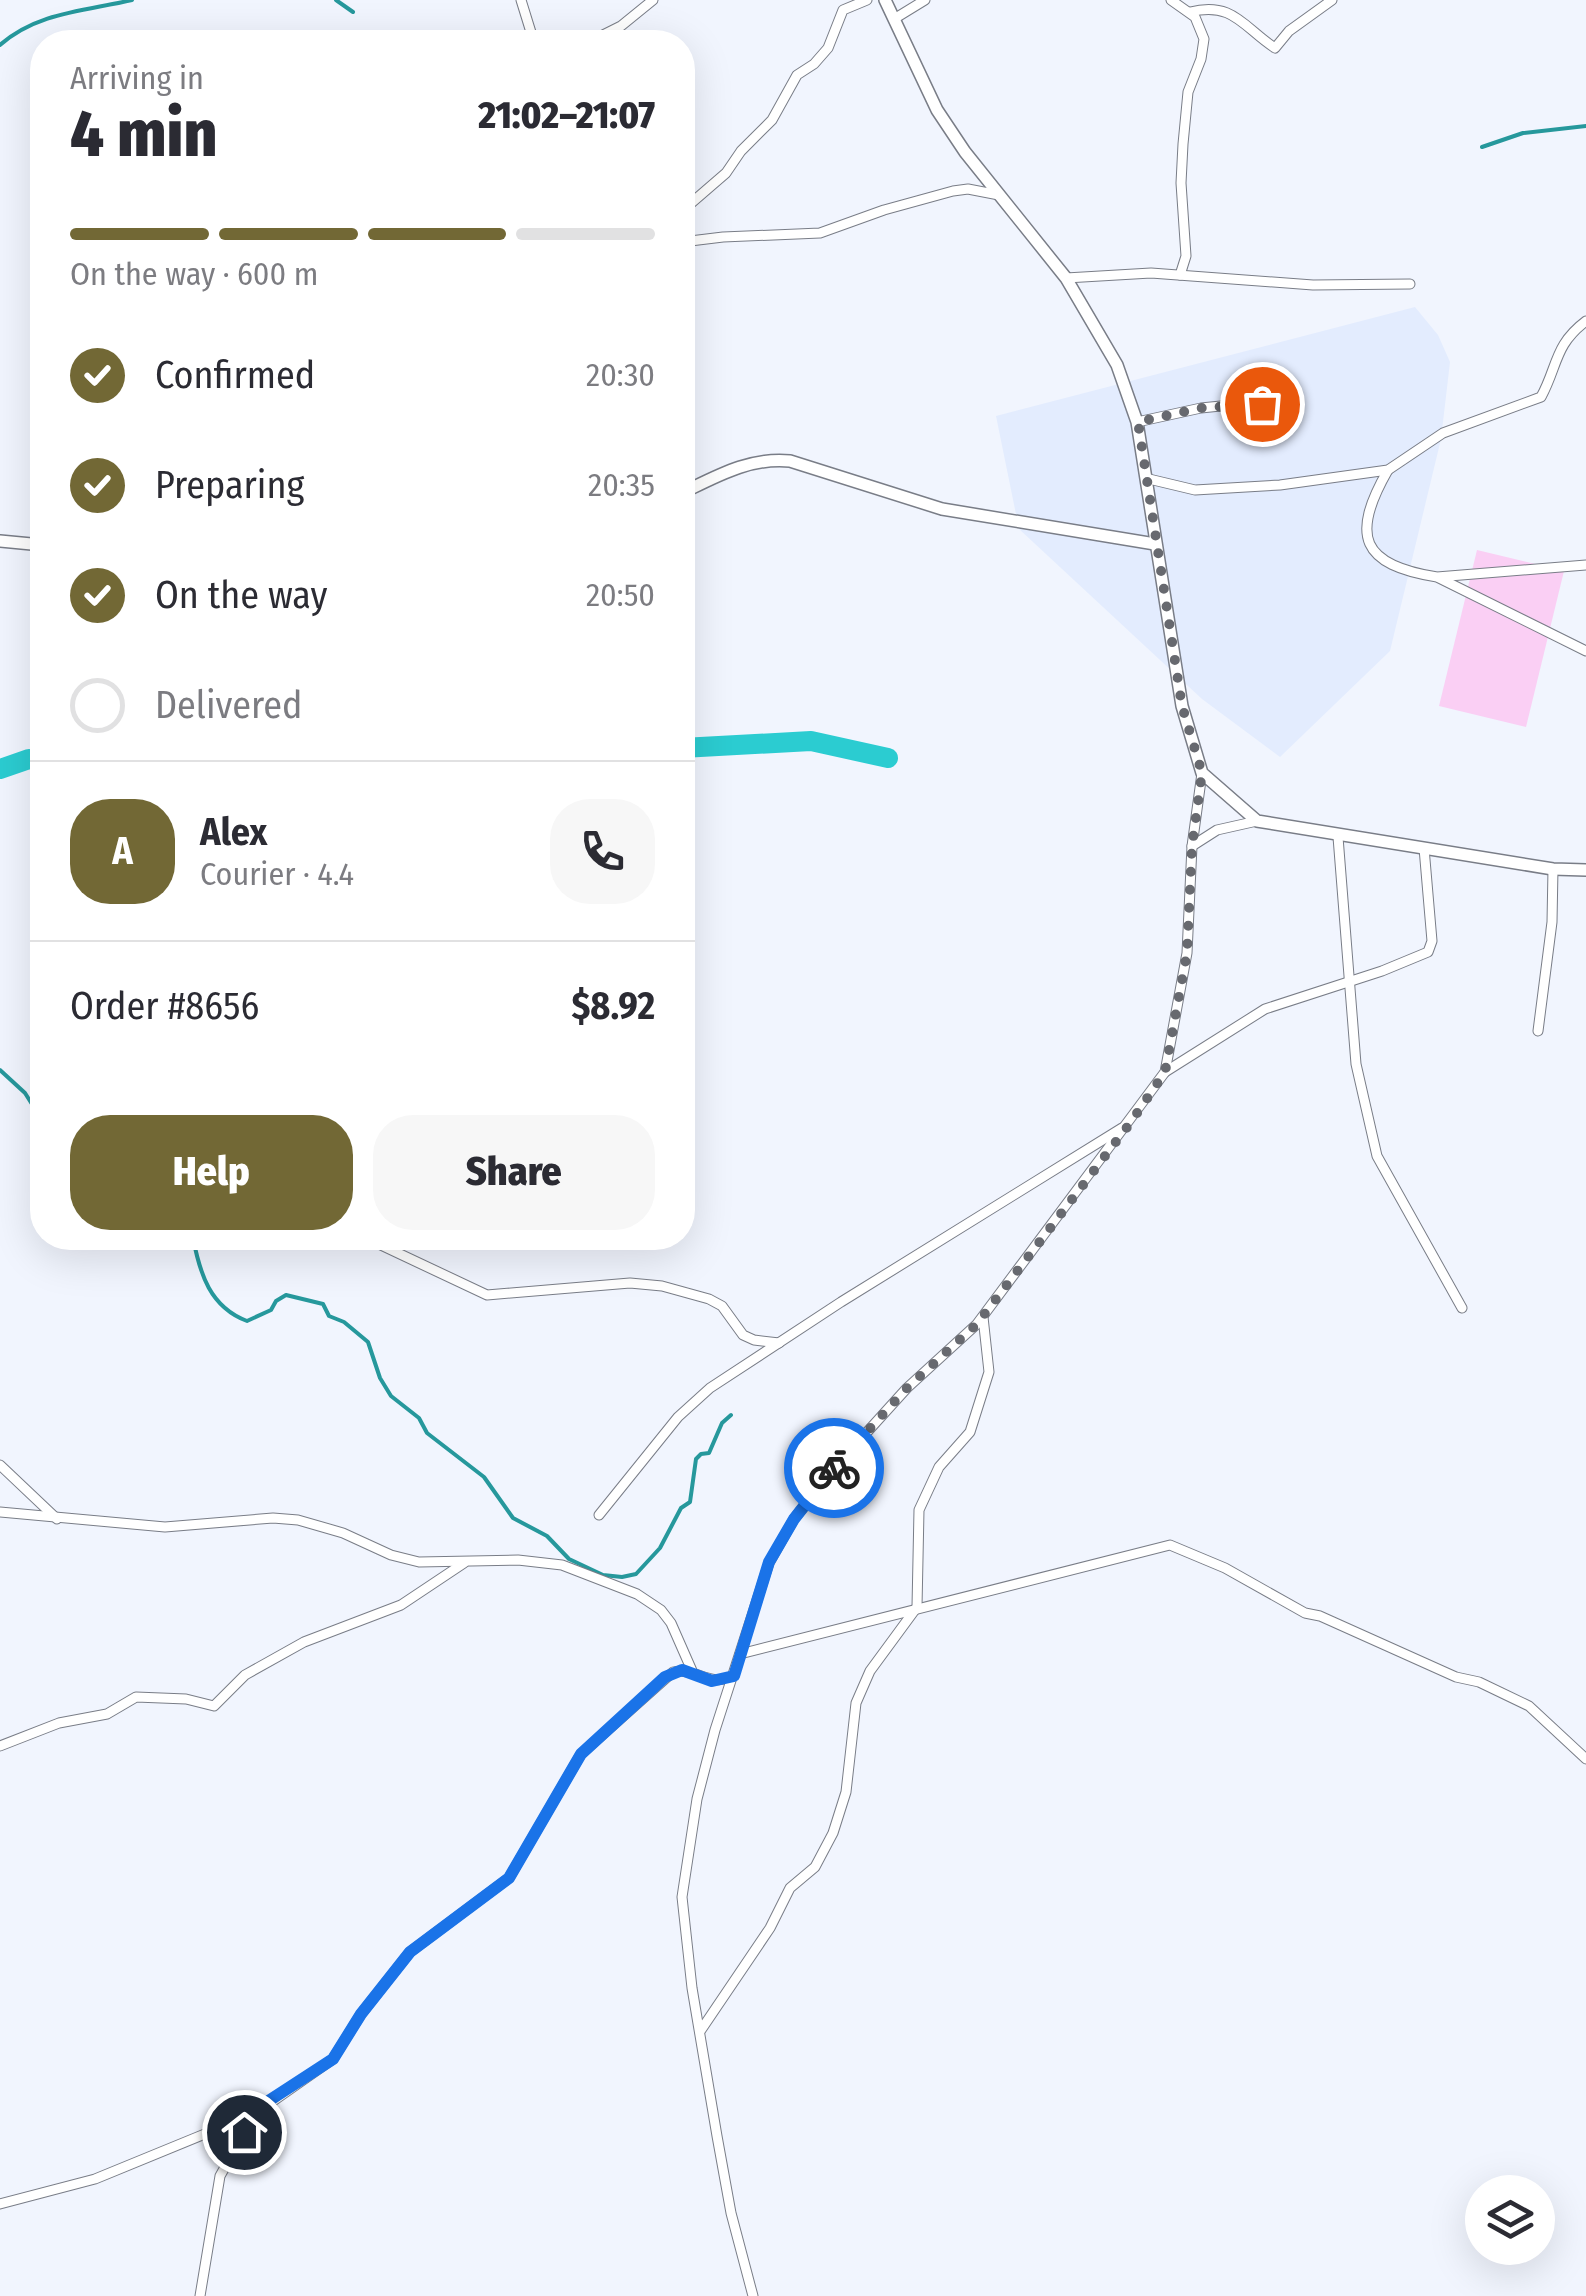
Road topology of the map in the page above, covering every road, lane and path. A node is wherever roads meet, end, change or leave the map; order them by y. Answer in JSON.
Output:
{"nodes":[{"id":1,"x":521,"y":0,"type":"edge"},
{"id":2,"x":653,"y":0,"type":"edge"},
{"id":3,"x":867,"y":0,"type":"edge"},
{"id":4,"x":885,"y":0,"type":"edge"},
{"id":5,"x":924,"y":0,"type":"edge"},
{"id":6,"x":1170,"y":0,"type":"edge"},
{"id":7,"x":1332,"y":0,"type":"edge"},
{"id":8,"x":1190,"y":12,"type":"junction"},
{"id":9,"x":894,"y":19,"type":"junction"},
{"id":10,"x":530,"y":30,"type":"edge"},
{"id":11,"x":613,"y":30,"type":"edge"},
{"id":12,"x":1002,"y":196,"type":"junction"},
{"id":13,"x":695,"y":200,"type":"edge"},
{"id":14,"x":695,"y":240,"type":"edge"},
{"id":15,"x":1180,"y":275,"type":"junction"},
{"id":16,"x":1066,"y":278,"type":"junction"},
{"id":17,"x":1410,"y":284,"type":"dead end"},
{"id":18,"x":1586,"y":322,"type":"edge"},
{"id":19,"x":1279,"y":400,"type":"dead end"},
{"id":20,"x":1138,"y":422,"type":"junction"},
{"id":21,"x":1388,"y":470,"type":"junction"},
{"id":22,"x":1149,"y":479,"type":"junction"},
{"id":23,"x":695,"y":487,"type":"edge"},
{"id":24,"x":0,"y":541,"type":"edge"},
{"id":25,"x":30,"y":544,"type":"edge"},
{"id":26,"x":1155,"y":544,"type":"junction"},
{"id":27,"x":1586,"y":565,"type":"edge"},
{"id":28,"x":1437,"y":576,"type":"junction"},
{"id":29,"x":1586,"y":651,"type":"edge"},
{"id":30,"x":1202,"y":773,"type":"junction"},
{"id":31,"x":1257,"y":822,"type":"junction"},
{"id":32,"x":1338,"y":836,"type":"junction"},
{"id":33,"x":1192,"y":846,"type":"junction"},
{"id":34,"x":1424,"y":848,"type":"junction"},
{"id":35,"x":1553,"y":869,"type":"junction"},
{"id":36,"x":1586,"y":870,"type":"edge"},
{"id":37,"x":1348,"y":980,"type":"junction"},
{"id":38,"x":1538,"y":1031,"type":"dead end"},
{"id":39,"x":1165,"y":1072,"type":"junction"},
{"id":40,"x":1131,"y":1122,"type":"junction"},
{"id":41,"x":391,"y":1250,"type":"edge"},
{"id":42,"x":1462,"y":1308,"type":"dead end"},
{"id":43,"x":983,"y":1317,"type":"junction"},
{"id":44,"x":780,"y":1342,"type":"junction"},
{"id":45,"x":0,"y":1465,"type":"edge"},
{"id":46,"x":0,"y":1512,"type":"edge"},
{"id":47,"x":599,"y":1515,"type":"dead end"},
{"id":48,"x":57,"y":1519,"type":"junction"},
{"id":49,"x":464,"y":1563,"type":"junction"},
{"id":50,"x":917,"y":1607,"type":"junction"},
{"id":51,"x":740,"y":1654,"type":"junction"},
{"id":52,"x":693,"y":1673,"type":"junction"},
{"id":53,"x":734,"y":1676,"type":"junction"},
{"id":54,"x":0,"y":1746,"type":"edge"},
{"id":55,"x":1586,"y":1759,"type":"edge"},
{"id":56,"x":701,"y":2030,"type":"junction"},
{"id":57,"x":256,"y":2113,"type":"junction"},
{"id":58,"x":0,"y":2204,"type":"edge"},
{"id":59,"x":200,"y":2296,"type":"edge"},
{"id":60,"x":753,"y":2296,"type":"edge"}],
"edges":[{"from":1,"to":10,"type":"street"},
{"from":2,"to":11,"type":"street"},
{"from":3,"to":13,"type":"street"},
{"from":4,"to":9,"type":"street"},
{"from":5,"to":9,"type":"street"},
{"from":6,"to":8,"type":"street"},
{"from":7,"to":8,"type":"street"},
{"from":8,"to":15,"type":"street"},
{"from":9,"to":12,"type":"street"},
{"from":12,"to":14,"type":"street"},
{"from":12,"to":16,"type":"street"},
{"from":15,"to":16,"type":"street"},
{"from":15,"to":17,"type":"street"},
{"from":16,"to":20,"type":"street"},
{"from":18,"to":21,"type":"street"},
{"from":19,"to":20,"type":"street"},
{"from":20,"to":22,"type":"street"},
{"from":21,"to":22,"type":"street"},
{"from":21,"to":28,"type":"street"},
{"from":22,"to":26,"type":"street"},
{"from":23,"to":26,"type":"street"},
{"from":24,"to":25,"type":"street"},
{"from":26,"to":30,"type":"street"},
{"from":27,"to":28,"type":"street"},
{"from":28,"to":29,"type":"street"},
{"from":30,"to":31,"type":"street"},
{"from":30,"to":33,"type":"street"},
{"from":31,"to":32,"type":"street"},
{"from":31,"to":33,"type":"street"},
{"from":32,"to":34,"type":"street"},
{"from":32,"to":37,"type":"street"},
{"from":33,"to":39,"type":"street"},
{"from":34,"to":35,"type":"street"},
{"from":34,"to":37,"type":"street"},
{"from":35,"to":36,"type":"street"},
{"from":35,"to":38,"type":"street"},
{"from":37,"to":39,"type":"street"},
{"from":37,"to":42,"type":"street"},
{"from":39,"to":40,"type":"street"},
{"from":40,"to":43,"type":"street"},
{"from":40,"to":44,"type":"street"},
{"from":41,"to":44,"type":"street"},
{"from":43,"to":50,"type":"street"},
{"from":43,"to":51,"type":"street"},
{"from":44,"to":47,"type":"street"},
{"from":45,"to":48,"type":"street"},
{"from":46,"to":48,"type":"street"},
{"from":48,"to":49,"type":"street"},
{"from":49,"to":52,"type":"street"},
{"from":49,"to":54,"type":"street"},
{"from":50,"to":51,"type":"street"},
{"from":50,"to":55,"type":"street"},
{"from":50,"to":56,"type":"street"},
{"from":51,"to":53,"type":"street"},
{"from":52,"to":53,"type":"street"},
{"from":52,"to":57,"type":"street"},
{"from":53,"to":56,"type":"street"},
{"from":56,"to":60,"type":"street"},
{"from":57,"to":58,"type":"street"},
{"from":57,"to":59,"type":"street"}]}
